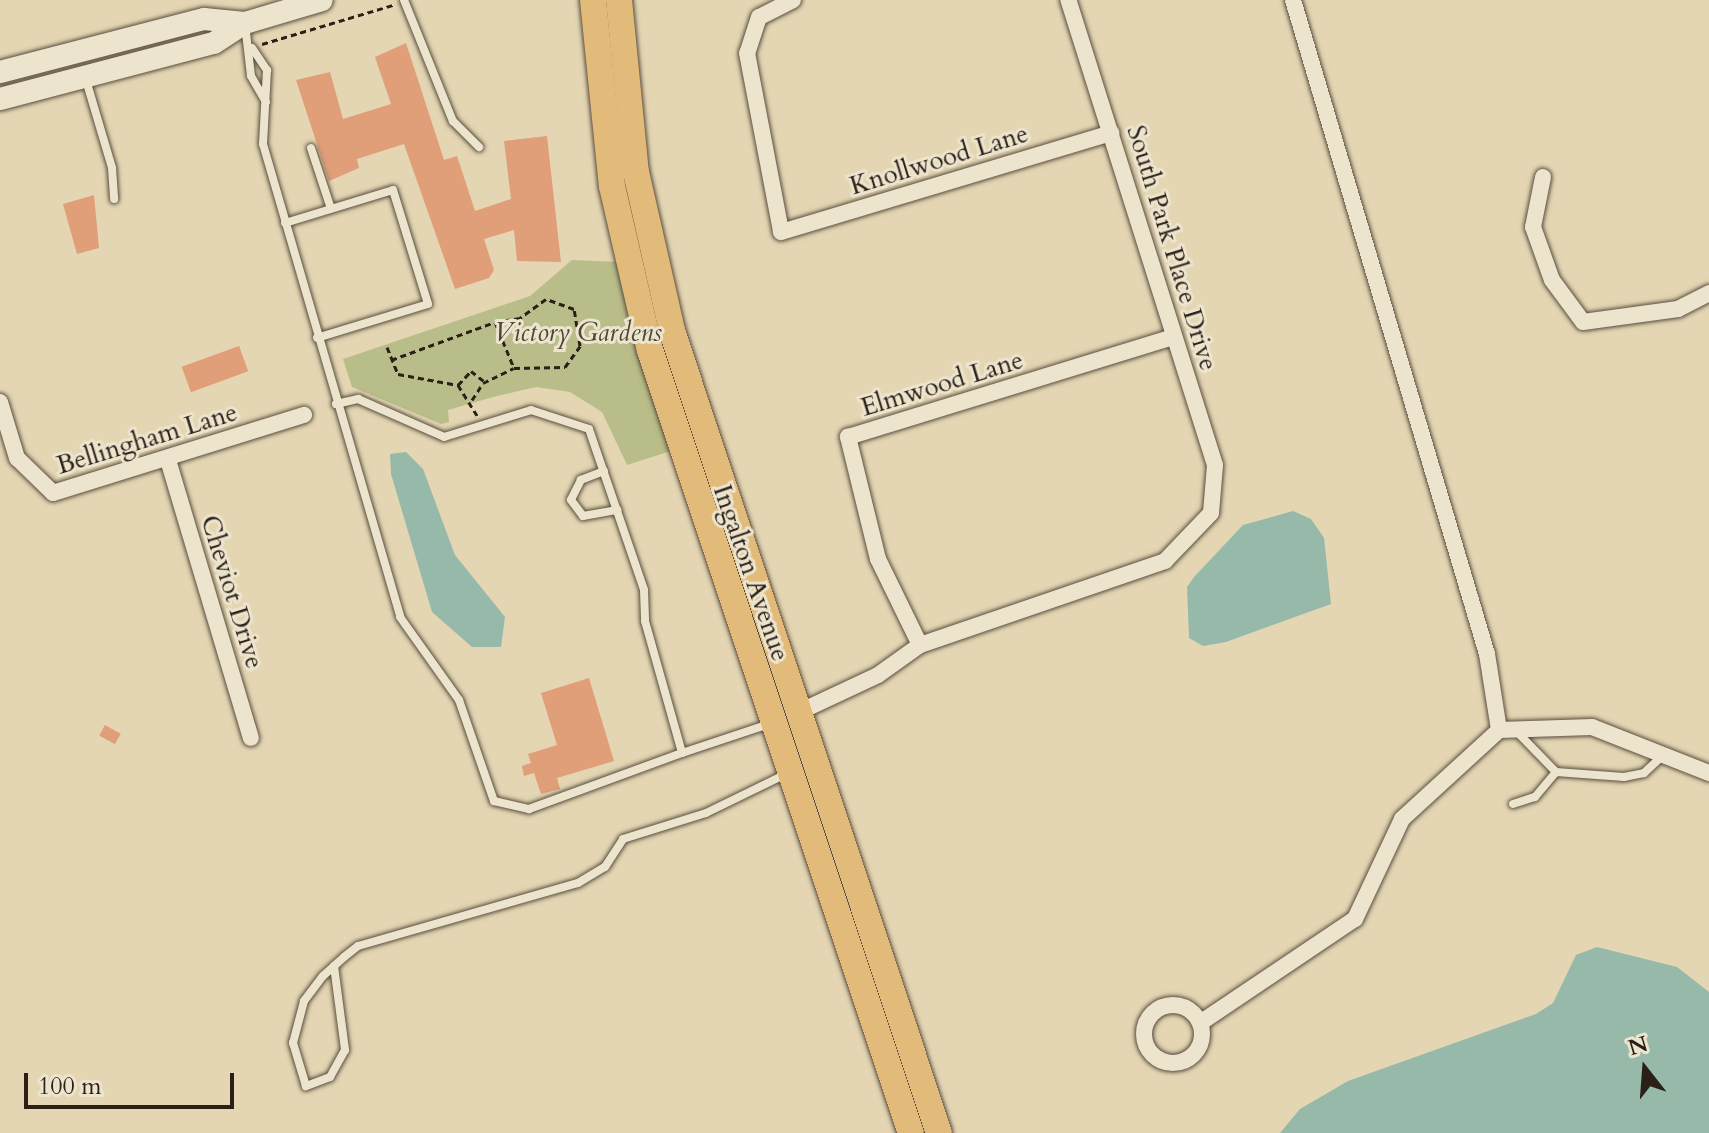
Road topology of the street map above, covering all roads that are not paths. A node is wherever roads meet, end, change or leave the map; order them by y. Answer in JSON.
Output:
{"nodes":[{"id":1,"x":322,"y":0,"type":"edge"},
{"id":2,"x":404,"y":0,"type":"edge"},
{"id":3,"x":593,"y":0,"type":"edge"},
{"id":4,"x":619,"y":0,"type":"edge"},
{"id":5,"x":793,"y":0,"type":"edge"},
{"id":6,"x":1068,"y":0,"type":"edge"},
{"id":7,"x":1293,"y":0,"type":"edge"},
{"id":8,"x":245,"y":23,"type":"junction"},
{"id":9,"x":252,"y":48,"type":"junction"},
{"id":10,"x":0,"y":72,"type":"edge"},
{"id":11,"x":84,"y":76,"type":"junction"},
{"id":12,"x":0,"y":99,"type":"edge"},
{"id":13,"x":266,"y":103,"type":"junction"},
{"id":14,"x":1111,"y":133,"type":"junction"},
{"id":15,"x":479,"y":147,"type":"dead end"},
{"id":16,"x":311,"y":148,"type":"dead end"},
{"id":17,"x":1543,"y":177,"type":"dead end"},
{"id":18,"x":114,"y":199,"type":"dead end"},
{"id":19,"x":331,"y":209,"type":"junction"},
{"id":20,"x":285,"y":223,"type":"junction"},
{"id":21,"x":1709,"y":293,"type":"edge"},
{"id":22,"x":317,"y":338,"type":"junction"},
{"id":23,"x":1169,"y":338,"type":"junction"},
{"id":24,"x":0,"y":402,"type":"edge"},
{"id":25,"x":336,"y":404,"type":"junction"},
{"id":26,"x":304,"y":415,"type":"dead end"},
{"id":27,"x":168,"y":460,"type":"junction"},
{"id":28,"x":604,"y":471,"type":"junction"},
{"id":29,"x":617,"y":510,"type":"junction"},
{"id":30,"x":920,"y":645,"type":"junction"},
{"id":31,"x":786,"y":718,"type":"junction"},
{"id":32,"x":1499,"y":730,"type":"junction"},
{"id":33,"x":1520,"y":735,"type":"junction"},
{"id":34,"x":251,"y":738,"type":"dead end"},
{"id":35,"x":682,"y":753,"type":"junction"},
{"id":36,"x":1664,"y":755,"type":"junction"},
{"id":37,"x":791,"y":772,"type":"junction"},
{"id":38,"x":1556,"y":772,"type":"junction"},
{"id":39,"x":1709,"y":773,"type":"edge"},
{"id":40,"x":1513,"y":804,"type":"dead end"},
{"id":41,"x":334,"y":966,"type":"junction"},
{"id":42,"x":1200,"y":1023,"type":"dead end"},
{"id":43,"x":911,"y":1133,"type":"edge"},
{"id":44,"x":939,"y":1133,"type":"edge"}],
"edges":[{"from":1,"to":8,"type":"street"},
{"from":2,"to":15,"type":"lane"},
{"from":3,"to":31,"type":"main road","name":"Ingalton Avenue"},
{"from":4,"to":31,"type":"main road","name":"Ingalton Avenue"},
{"from":5,"to":14,"type":"street","name":"Knollwood Lane"},
{"from":6,"to":14,"type":"street","name":"South Park Place Drive"},
{"from":7,"to":32,"type":"street"},
{"from":8,"to":9,"type":"lane"},
{"from":8,"to":10,"type":"street"},
{"from":8,"to":11,"type":"street"},
{"from":9,"to":13,"type":"lane"},
{"from":9,"to":13,"type":"lane"},
{"from":11,"to":12,"type":"street"},
{"from":11,"to":18,"type":"lane"},
{"from":13,"to":20,"type":"lane"},
{"from":14,"to":23,"type":"street","name":"South Park Place Drive"},
{"from":16,"to":19,"type":"lane"},
{"from":17,"to":21,"type":"street"},
{"from":19,"to":20,"type":"lane"},
{"from":19,"to":22,"type":"lane"},
{"from":20,"to":22,"type":"lane"},
{"from":22,"to":25,"type":"lane"},
{"from":23,"to":30,"type":"street","name":"South Park Place Drive"},
{"from":23,"to":30,"type":"street","name":"Elmwood Lane"},
{"from":24,"to":27,"type":"street","name":"Bellingham Lane"},
{"from":25,"to":28,"type":"lane"},
{"from":25,"to":35,"type":"lane"},
{"from":26,"to":27,"type":"street","name":"Bellingham Lane"},
{"from":27,"to":34,"type":"street","name":"Cheviot Drive"},
{"from":28,"to":29,"type":"lane"},
{"from":28,"to":29,"type":"lane"},
{"from":29,"to":35,"type":"lane"},
{"from":30,"to":31,"type":"street"},
{"from":31,"to":35,"type":"lane"},
{"from":31,"to":37,"type":"main road","name":"Ingalton Avenue"},
{"from":31,"to":44,"type":"main road","name":"Ingalton Avenue"},
{"from":32,"to":33,"type":"street"},
{"from":32,"to":42,"type":"street"},
{"from":33,"to":36,"type":"street"},
{"from":33,"to":38,"type":"lane"},
{"from":36,"to":38,"type":"lane"},
{"from":36,"to":39,"type":"street"},
{"from":37,"to":41,"type":"lane"},
{"from":37,"to":43,"type":"main road","name":"Ingalton Avenue"},
{"from":38,"to":40,"type":"lane"},
{"from":41,"to":41,"type":"lane"}]}
